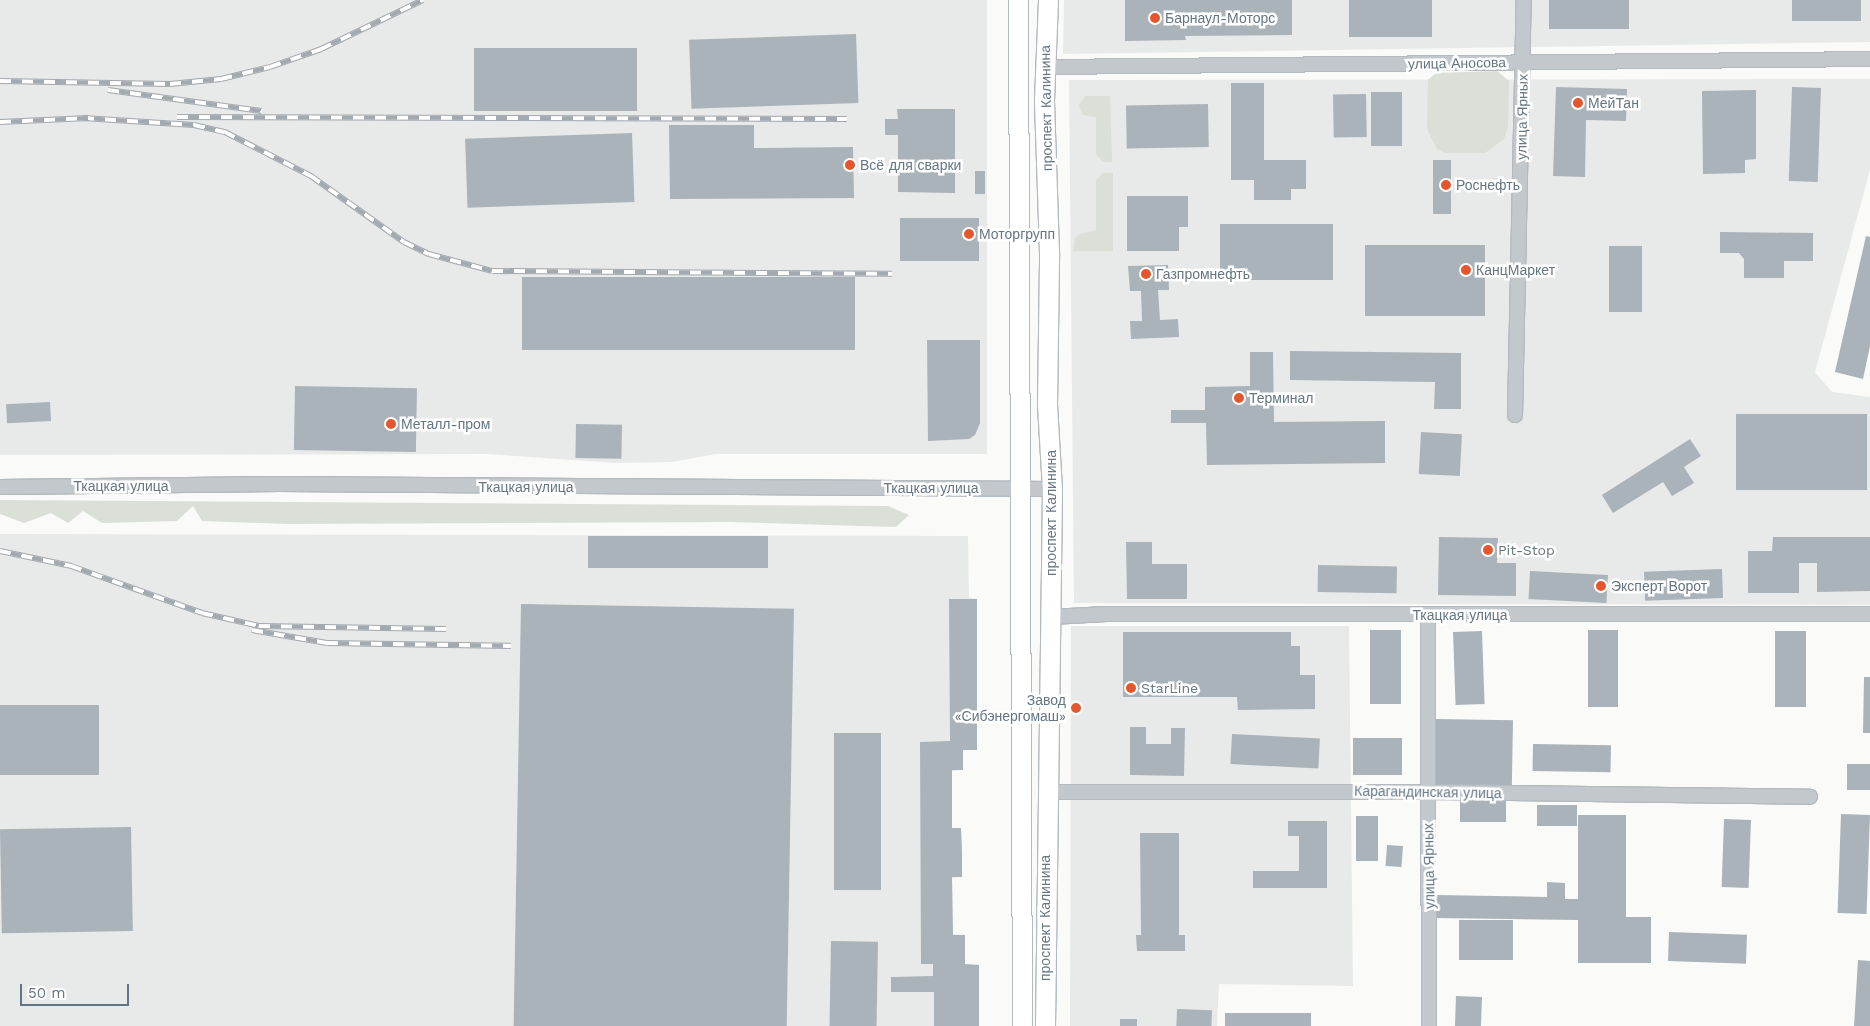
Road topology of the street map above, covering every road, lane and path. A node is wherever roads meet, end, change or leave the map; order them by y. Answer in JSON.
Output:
{"nodes":[{"id":1,"x":1018,"y":0,"type":"edge"},
{"id":2,"x":1048,"y":0,"type":"edge"},
{"id":3,"x":1524,"y":0,"type":"edge"},
{"id":4,"x":1870,"y":59,"type":"edge"},
{"id":5,"x":1524,"y":62,"type":"junction"},
{"id":6,"x":1019,"y":67,"type":"junction"},
{"id":7,"x":1044,"y":68,"type":"junction"},
{"id":8,"x":1515,"y":415,"type":"dead end"},
{"id":9,"x":0,"y":487,"type":"edge"},
{"id":10,"x":1020,"y":488,"type":"junction"},
{"id":11,"x":1052,"y":489,"type":"junction"},
{"id":12,"x":1022,"y":614,"type":"junction"},
{"id":13,"x":1870,"y":614,"type":"edge"},
{"id":14,"x":1428,"y":615,"type":"junction"},
{"id":15,"x":1051,"y":617,"type":"junction"},
{"id":16,"x":1046,"y":792,"type":"junction"},
{"id":17,"x":1428,"y":792,"type":"junction"},
{"id":18,"x":1810,"y":797,"type":"dead end"},
{"id":19,"x":1022,"y":1026,"type":"edge"},
{"id":20,"x":1045,"y":1026,"type":"edge"},
{"id":21,"x":1429,"y":1026,"type":"edge"}],
"edges":[{"from":1,"to":6,"type":"main road","name":"проспект Калинина"},
{"from":2,"to":7,"type":"main road","name":"проспект Калинина"},
{"from":3,"to":5,"type":"street","name":"улица Ярных"},
{"from":4,"to":5,"type":"street","name":"улица Аносова"},
{"from":5,"to":7,"type":"street","name":"улица Аносова"},
{"from":5,"to":8,"type":"street","name":"улица Ярных"},
{"from":6,"to":7,"type":"main road"},
{"from":6,"to":10,"type":"main road","name":"проспект Калинина"},
{"from":7,"to":11,"type":"main road","name":"проспект Калинина"},
{"from":9,"to":10,"type":"street","name":"Ткацкая улица"},
{"from":10,"to":11,"type":"street","name":"Ткацкая улица"},
{"from":10,"to":12,"type":"main road","name":"проспект Калинина"},
{"from":11,"to":15,"type":"main road","name":"проспект Калинина"},
{"from":12,"to":15,"type":"main road"},
{"from":12,"to":19,"type":"main road","name":"проспект Калинина"},
{"from":13,"to":14,"type":"street","name":"Ткацкая улица"},
{"from":14,"to":15,"type":"street","name":"Ткацкая улица"},
{"from":14,"to":17,"type":"street","name":"улица Ярных"},
{"from":15,"to":16,"type":"main road","name":"проспект Калинина"},
{"from":16,"to":17,"type":"street","name":"Карагандинская улица"},
{"from":16,"to":20,"type":"main road","name":"проспект Калинина"},
{"from":17,"to":18,"type":"street","name":"Карагандинская улица"},
{"from":17,"to":21,"type":"street","name":"улица Ярных"}]}
